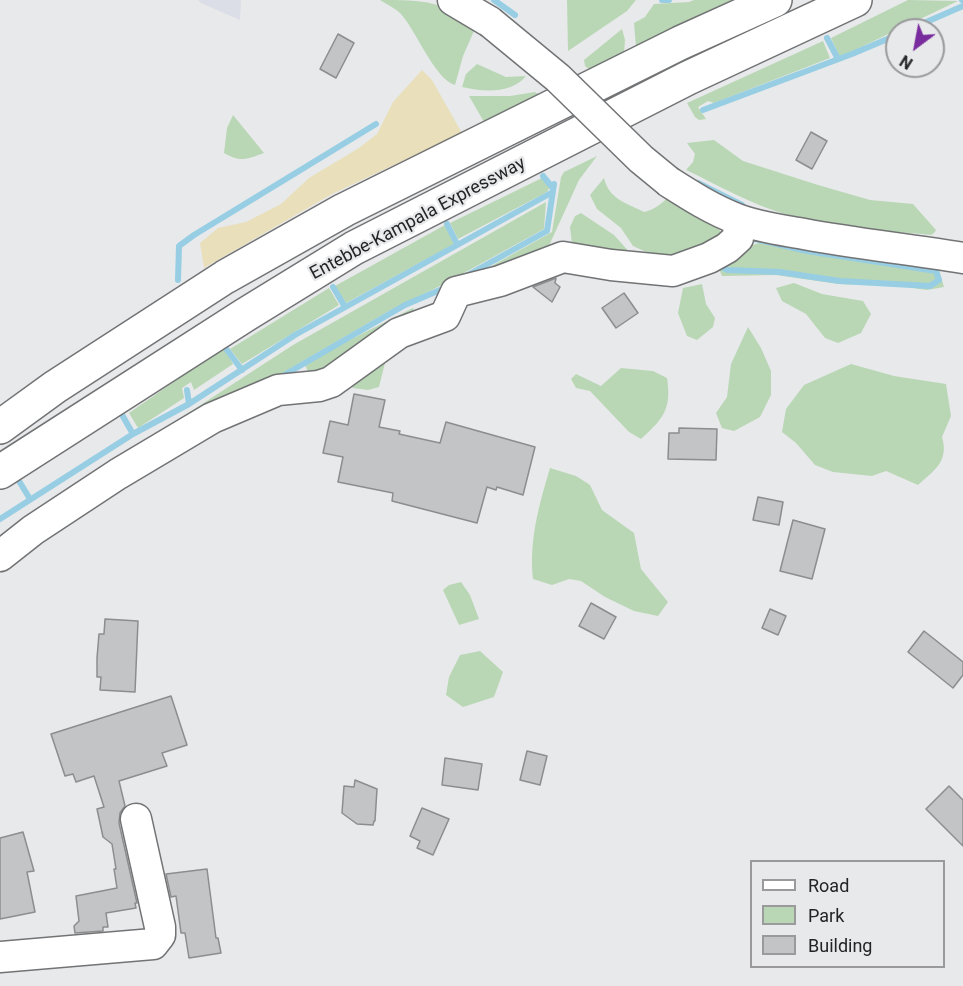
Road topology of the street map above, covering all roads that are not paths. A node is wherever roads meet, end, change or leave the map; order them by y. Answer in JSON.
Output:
{"nodes":[{"id":1,"x":453,"y":0,"type":"edge"},
{"id":2,"x":775,"y":0,"type":"edge"},
{"id":3,"x":855,"y":0,"type":"edge"},
{"id":4,"x":739,"y":220,"type":"junction"},
{"id":5,"x":963,"y":258,"type":"edge"},
{"id":6,"x":0,"y":427,"type":"edge"},
{"id":7,"x":0,"y":472,"type":"edge"},
{"id":8,"x":0,"y":556,"type":"edge"},
{"id":9,"x":136,"y":819,"type":"dead end"},
{"id":10,"x":0,"y":957,"type":"edge"}],
"edges":[{"from":1,"to":4,"type":"street","bridge":true},
{"from":2,"to":6,"type":"highway"},
{"from":3,"to":7,"type":"highway","name":"Entebbe-Kampala Expressway"},
{"from":4,"to":5,"type":"street"},
{"from":4,"to":8,"type":"street"},
{"from":9,"to":10,"type":"street"}]}
